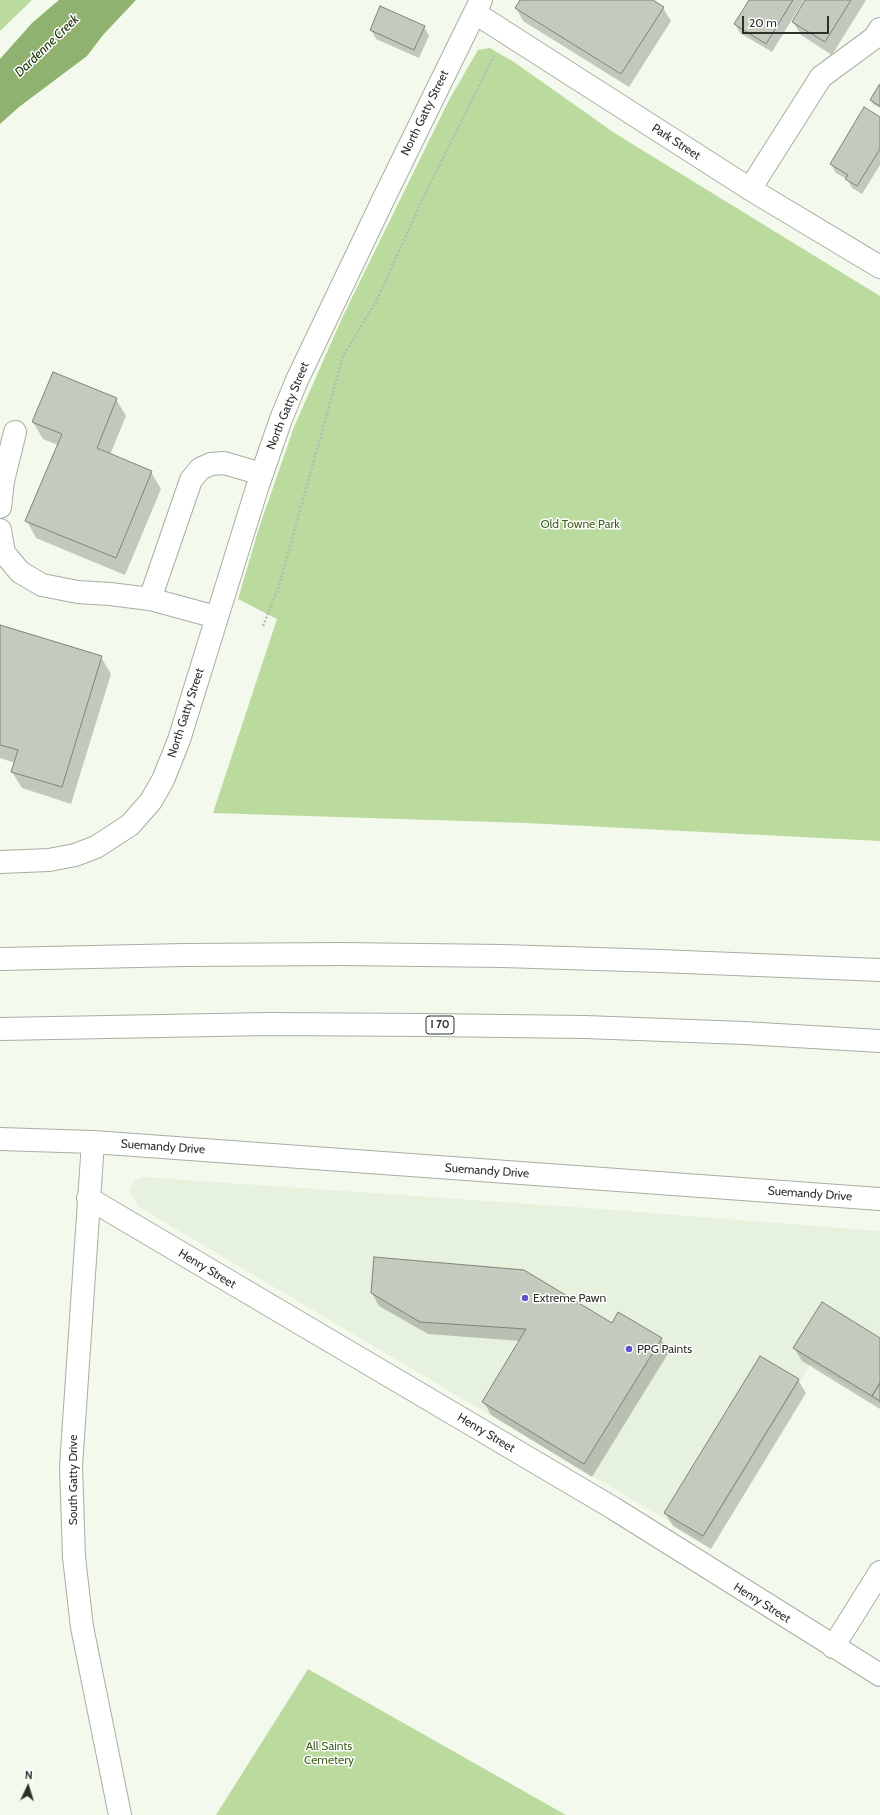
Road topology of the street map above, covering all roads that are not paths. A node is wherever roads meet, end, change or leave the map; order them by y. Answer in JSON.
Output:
{"nodes":[{"id":1,"x":478,"y":6,"type":"edge"},
{"id":2,"x":880,"y":29,"type":"edge"},
{"id":3,"x":750,"y":189,"type":"junction"},
{"id":4,"x":880,"y":267,"type":"edge"},
{"id":5,"x":15,"y":432,"type":"dead end"},
{"id":6,"x":262,"y":474,"type":"junction"},
{"id":7,"x":0,"y":507,"type":"edge"},
{"id":8,"x":0,"y":530,"type":"edge"},
{"id":9,"x":150,"y":599,"type":"junction"},
{"id":10,"x":216,"y":617,"type":"junction"},
{"id":11,"x":0,"y":862,"type":"edge"},
{"id":12,"x":0,"y":959,"type":"edge"},
{"id":13,"x":880,"y":970,"type":"edge"},
{"id":14,"x":0,"y":1029,"type":"edge"},
{"id":15,"x":880,"y":1041,"type":"edge"},
{"id":16,"x":0,"y":1139,"type":"edge"},
{"id":17,"x":93,"y":1142,"type":"junction"},
{"id":18,"x":88,"y":1198,"type":"junction"},
{"id":19,"x":880,"y":1199,"type":"edge"},
{"id":20,"x":880,"y":1572,"type":"edge"},
{"id":21,"x":833,"y":1647,"type":"junction"},
{"id":22,"x":880,"y":1675,"type":"edge"},
{"id":23,"x":120,"y":1815,"type":"edge"}],
"edges":[{"from":1,"to":3,"type":"main road","name":"Park Street"},
{"from":1,"to":6,"type":"main road","name":"North Gatty Street"},
{"from":2,"to":3,"type":"main road"},
{"from":3,"to":4,"type":"main road","name":"Park Street"},
{"from":5,"to":7,"type":"main road"},
{"from":6,"to":9,"type":"main road"},
{"from":6,"to":10,"type":"main road","name":"North Gatty Street"},
{"from":8,"to":9,"type":"main road"},
{"from":9,"to":10,"type":"main road"},
{"from":10,"to":11,"type":"main road","name":"North Gatty Street"},
{"from":12,"to":13,"type":"main road"},
{"from":14,"to":15,"type":"main road","number":"I 70"},
{"from":16,"to":17,"type":"main road","name":"Suemandy Drive"},
{"from":17,"to":18,"type":"main road","name":"South Gatty Drive"},
{"from":17,"to":19,"type":"main road","name":"Suemandy Drive"},
{"from":18,"to":21,"type":"main road","name":"Henry Street"},
{"from":18,"to":23,"type":"main road","name":"South Gatty Drive"},
{"from":20,"to":21,"type":"main road"},
{"from":21,"to":22,"type":"main road","name":"Henry Street"}]}
